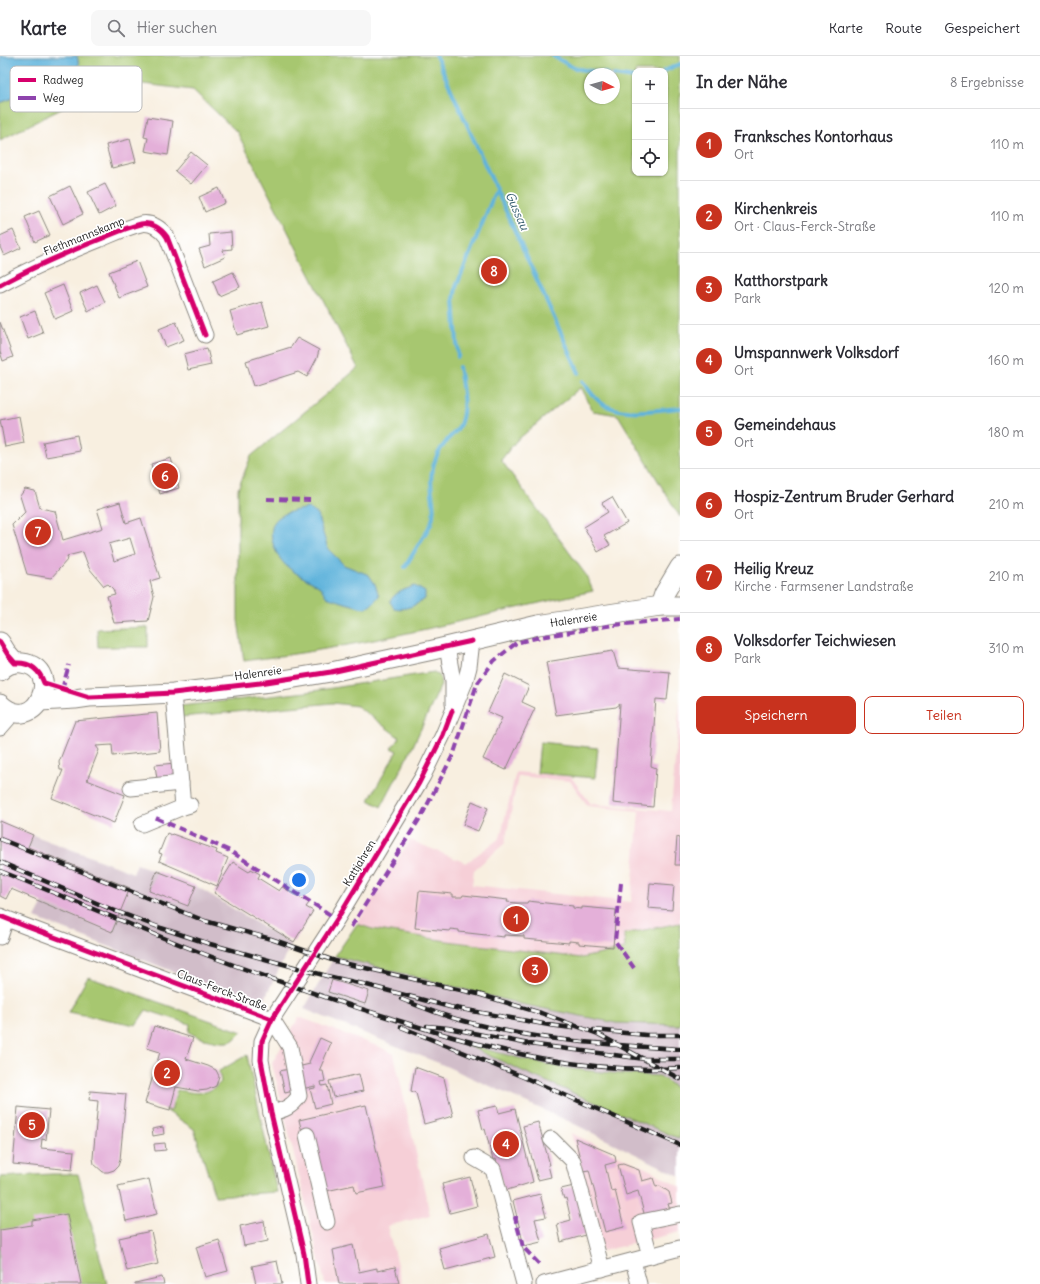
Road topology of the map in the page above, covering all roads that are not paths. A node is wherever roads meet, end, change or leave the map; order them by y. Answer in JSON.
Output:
{"nodes":[{"id":1,"x":0,"y":285,"type":"edge"},
{"id":2,"x":205,"y":334,"type":"dead end"},
{"id":3,"x":680,"y":567,"type":"edge"},
{"id":4,"x":660,"y":606,"type":"junction"},
{"id":5,"x":680,"y":606,"type":"edge"},
{"id":6,"x":472,"y":641,"type":"junction"},
{"id":7,"x":0,"y":642,"type":"edge"},
{"id":8,"x":447,"y":647,"type":"junction"},
{"id":9,"x":7,"y":667,"type":"edge"},
{"id":10,"x":42,"y":692,"type":"junction"},
{"id":11,"x":173,"y":693,"type":"junction"},
{"id":12,"x":7,"y":708,"type":"edge"},
{"id":13,"x":452,"y":711,"type":"junction"},
{"id":14,"x":0,"y":728,"type":"edge"},
{"id":15,"x":181,"y":784,"type":"junction"},
{"id":16,"x":131,"y":788,"type":"dead end"},
{"id":17,"x":142,"y":824,"type":"dead end"},
{"id":18,"x":3,"y":917,"type":"edge"},
{"id":19,"x":0,"y":937,"type":"edge"},
{"id":20,"x":272,"y":1019,"type":"junction"},
{"id":21,"x":272,"y":1113,"type":"junction"},
{"id":22,"x":307,"y":1134,"type":"dead end"},
{"id":23,"x":551,"y":1139,"type":"dead end"},
{"id":24,"x":474,"y":1158,"type":"dead end"},
{"id":25,"x":680,"y":1214,"type":"edge"},
{"id":26,"x":327,"y":1222,"type":"dead end"},
{"id":27,"x":680,"y":1248,"type":"edge"},
{"id":28,"x":650,"y":1256,"type":"junction"},
{"id":29,"x":633,"y":1261,"type":"junction"},
{"id":30,"x":602,"y":1269,"type":"junction"},
{"id":31,"x":308,"y":1284,"type":"edge"},
{"id":32,"x":524,"y":1284,"type":"edge"},
{"id":33,"x":544,"y":1284,"type":"edge"},
{"id":34,"x":639,"y":1284,"type":"edge"}],
"edges":[{"from":1,"to":2,"type":"street","name":"Flethmannskamp"},
{"from":3,"to":4,"type":"main road"},
{"from":4,"to":5,"type":"main road","name":"Halenreie"},
{"from":4,"to":6,"type":"main road","name":"Halenreie"},
{"from":6,"to":8,"type":"main road","name":"Halenreie"},
{"from":6,"to":13,"type":"street","name":"Kattjahren"},
{"from":7,"to":9,"type":"main road"},
{"from":8,"to":11,"type":"main road","name":"Halenreie"},
{"from":8,"to":13,"type":"street","name":"Kattjahren"},
{"from":9,"to":10,"type":"main road"},
{"from":10,"to":11,"type":"main road","name":"Halenreie"},
{"from":10,"to":12,"type":"main road"},
{"from":11,"to":15,"type":"street"},
{"from":12,"to":14,"type":"street"},
{"from":13,"to":20,"type":"street","name":"Kattjahren"},
{"from":15,"to":16,"type":"street"},
{"from":15,"to":17,"type":"street"},
{"from":18,"to":19,"type":"street"},
{"from":18,"to":20,"type":"street","name":"Claus-Ferck-Straße"},
{"from":20,"to":21,"type":"street","name":"Claus-Ferck-Straße"},
{"from":20,"to":21,"type":"street"},
{"from":21,"to":31,"type":"street","name":"Claus-Ferck-Straße"},
{"from":22,"to":26,"type":"street"},
{"from":23,"to":30,"type":"street"},
{"from":24,"to":32,"type":"street"},
{"from":25,"to":28,"type":"street"},
{"from":27,"to":28,"type":"street"},
{"from":28,"to":29,"type":"street"},
{"from":29,"to":30,"type":"street"},
{"from":29,"to":34,"type":"street"},
{"from":30,"to":33,"type":"street"}]}
